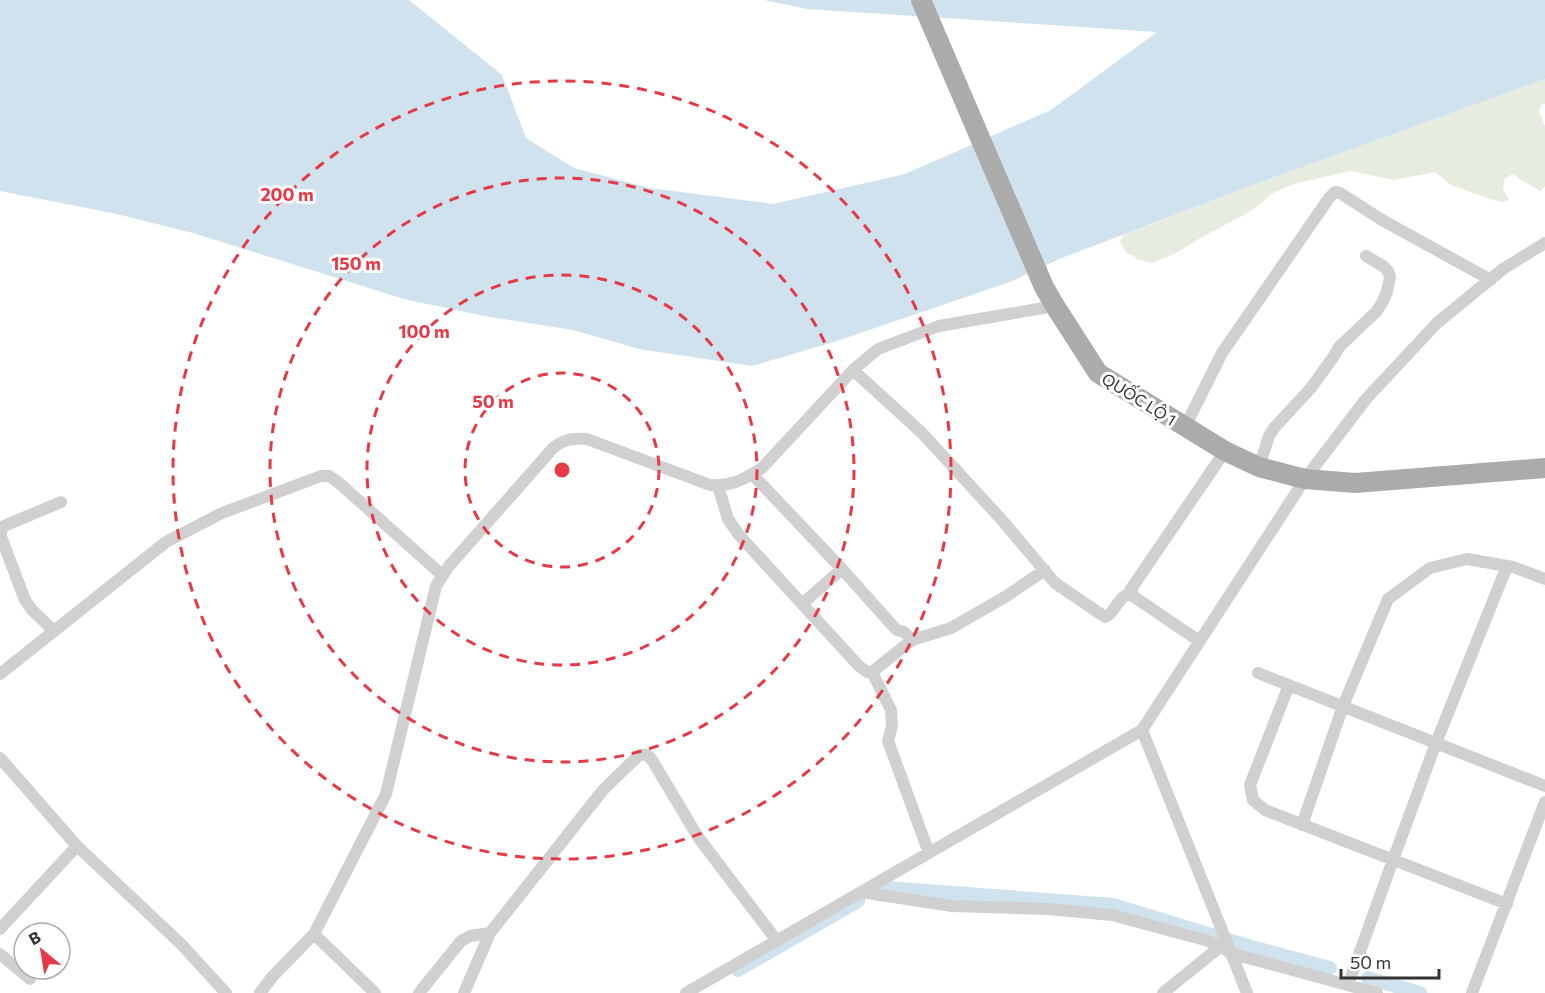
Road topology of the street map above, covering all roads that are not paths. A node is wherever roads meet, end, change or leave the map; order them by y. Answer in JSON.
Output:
{"nodes":[{"id":1,"x":921,"y":0,"type":"edge"},
{"id":2,"x":1545,"y":243,"type":"edge"},
{"id":3,"x":1366,"y":256,"type":"dead end"},
{"id":4,"x":1491,"y":280,"type":"junction"},
{"id":5,"x":1055,"y":306,"type":"junction"},
{"id":6,"x":853,"y":370,"type":"junction"},
{"id":7,"x":1185,"y":427,"type":"junction"},
{"id":8,"x":1225,"y":451,"type":"junction"},
{"id":9,"x":1259,"y":467,"type":"junction"},
{"id":10,"x":1545,"y":468,"type":"edge"},
{"id":11,"x":752,"y":474,"type":"junction"},
{"id":12,"x":1305,"y":479,"type":"junction"},
{"id":13,"x":718,"y":486,"type":"junction"},
{"id":14,"x":61,"y":502,"type":"dead end"},
{"id":15,"x":1507,"y":566,"type":"junction"},
{"id":16,"x":842,"y":569,"type":"junction"},
{"id":17,"x":1045,"y":570,"type":"junction"},
{"id":18,"x":442,"y":575,"type":"junction"},
{"id":19,"x":1545,"y":579,"type":"edge"},
{"id":20,"x":1131,"y":592,"type":"junction"},
{"id":21,"x":802,"y":604,"type":"junction"},
{"id":22,"x":54,"y":631,"type":"junction"},
{"id":23,"x":912,"y":640,"type":"junction"},
{"id":24,"x":1199,"y":641,"type":"junction"},
{"id":25,"x":872,"y":672,"type":"junction"},
{"id":26,"x":1258,"y":673,"type":"dead end"},
{"id":27,"x":0,"y":674,"type":"edge"},
{"id":28,"x":1288,"y":685,"type":"junction"},
{"id":29,"x":1343,"y":706,"type":"junction"},
{"id":30,"x":1142,"y":730,"type":"junction"},
{"id":31,"x":1436,"y":743,"type":"junction"},
{"id":32,"x":0,"y":758,"type":"edge"},
{"id":33,"x":1545,"y":786,"type":"edge"},
{"id":34,"x":1545,"y":802,"type":"edge"},
{"id":35,"x":1302,"y":825,"type":"junction"},
{"id":36,"x":77,"y":846,"type":"junction"},
{"id":37,"x":929,"y":853,"type":"junction"},
{"id":38,"x":1393,"y":860,"type":"junction"},
{"id":39,"x":861,"y":892,"type":"junction"},
{"id":40,"x":1506,"y":904,"type":"junction"},
{"id":41,"x":0,"y":929,"type":"edge"},
{"id":42,"x":490,"y":933,"type":"junction"},
{"id":43,"x":314,"y":934,"type":"junction"},
{"id":44,"x":777,"y":941,"type":"junction"},
{"id":45,"x":1225,"y":943,"type":"junction"},
{"id":46,"x":0,"y":954,"type":"edge"},
{"id":47,"x":12,"y":964,"type":"edge"},
{"id":48,"x":1348,"y":985,"type":"junction"},
{"id":49,"x":226,"y":993,"type":"edge"},
{"id":50,"x":260,"y":993,"type":"edge"},
{"id":51,"x":375,"y":993,"type":"edge"},
{"id":52,"x":419,"y":993,"type":"edge"},
{"id":53,"x":464,"y":993,"type":"edge"},
{"id":54,"x":686,"y":993,"type":"edge"},
{"id":55,"x":1163,"y":993,"type":"edge"},
{"id":56,"x":1247,"y":993,"type":"edge"},
{"id":57,"x":1377,"y":993,"type":"edge"},
{"id":58,"x":1472,"y":993,"type":"edge"}],
"edges":[{"from":1,"to":5,"type":"main road","name":"QUỐC LỘ 1"},
{"from":2,"to":4,"type":"street"},
{"from":3,"to":9,"type":"street"},
{"from":4,"to":7,"type":"street"},
{"from":4,"to":12,"type":"street"},
{"from":5,"to":6,"type":"street"},
{"from":5,"to":7,"type":"main road","name":"QUỐC LỘ 1"},
{"from":6,"to":11,"type":"street"},
{"from":6,"to":17,"type":"street"},
{"from":7,"to":8,"type":"main road","name":"QUỐC LỘ 1"},
{"from":8,"to":9,"type":"main road","name":"QUỐC LỘ 1"},
{"from":8,"to":20,"type":"street"},
{"from":9,"to":12,"type":"main road","name":"QUỐC LỘ 1"},
{"from":10,"to":12,"type":"main road","name":"QUỐC LỘ 1"},
{"from":11,"to":13,"type":"street"},
{"from":11,"to":16,"type":"street"},
{"from":12,"to":24,"type":"street"},
{"from":13,"to":18,"type":"street"},
{"from":13,"to":21,"type":"street"},
{"from":14,"to":22,"type":"street"},
{"from":15,"to":19,"type":"street"},
{"from":15,"to":29,"type":"street"},
{"from":15,"to":31,"type":"street"},
{"from":16,"to":21,"type":"street"},
{"from":16,"to":23,"type":"street"},
{"from":17,"to":20,"type":"street"},
{"from":17,"to":23,"type":"street"},
{"from":18,"to":22,"type":"street"},
{"from":18,"to":43,"type":"street"},
{"from":20,"to":24,"type":"street"},
{"from":21,"to":25,"type":"street"},
{"from":22,"to":27,"type":"street"},
{"from":23,"to":25,"type":"street"},
{"from":24,"to":30,"type":"street"},
{"from":25,"to":37,"type":"street"},
{"from":26,"to":28,"type":"street"},
{"from":28,"to":29,"type":"street"},
{"from":28,"to":35,"type":"street"},
{"from":29,"to":31,"type":"street"},
{"from":29,"to":35,"type":"street"},
{"from":30,"to":37,"type":"street"},
{"from":30,"to":45,"type":"street"},
{"from":31,"to":33,"type":"street"},
{"from":31,"to":38,"type":"street"},
{"from":32,"to":36,"type":"street"},
{"from":34,"to":40,"type":"street"},
{"from":35,"to":38,"type":"street"},
{"from":36,"to":41,"type":"street"},
{"from":36,"to":49,"type":"street"},
{"from":37,"to":39,"type":"street"},
{"from":38,"to":40,"type":"street"},
{"from":38,"to":48,"type":"street"},
{"from":39,"to":44,"type":"street"},
{"from":39,"to":45,"type":"street"},
{"from":40,"to":58,"type":"street"},
{"from":42,"to":44,"type":"street"},
{"from":42,"to":52,"type":"street"},
{"from":42,"to":53,"type":"street"},
{"from":43,"to":50,"type":"street"},
{"from":43,"to":51,"type":"street"},
{"from":44,"to":54,"type":"street"},
{"from":45,"to":48,"type":"street"},
{"from":45,"to":55,"type":"street"},
{"from":45,"to":56,"type":"street"},
{"from":46,"to":47,"type":"street"},
{"from":48,"to":57,"type":"street"}]}
